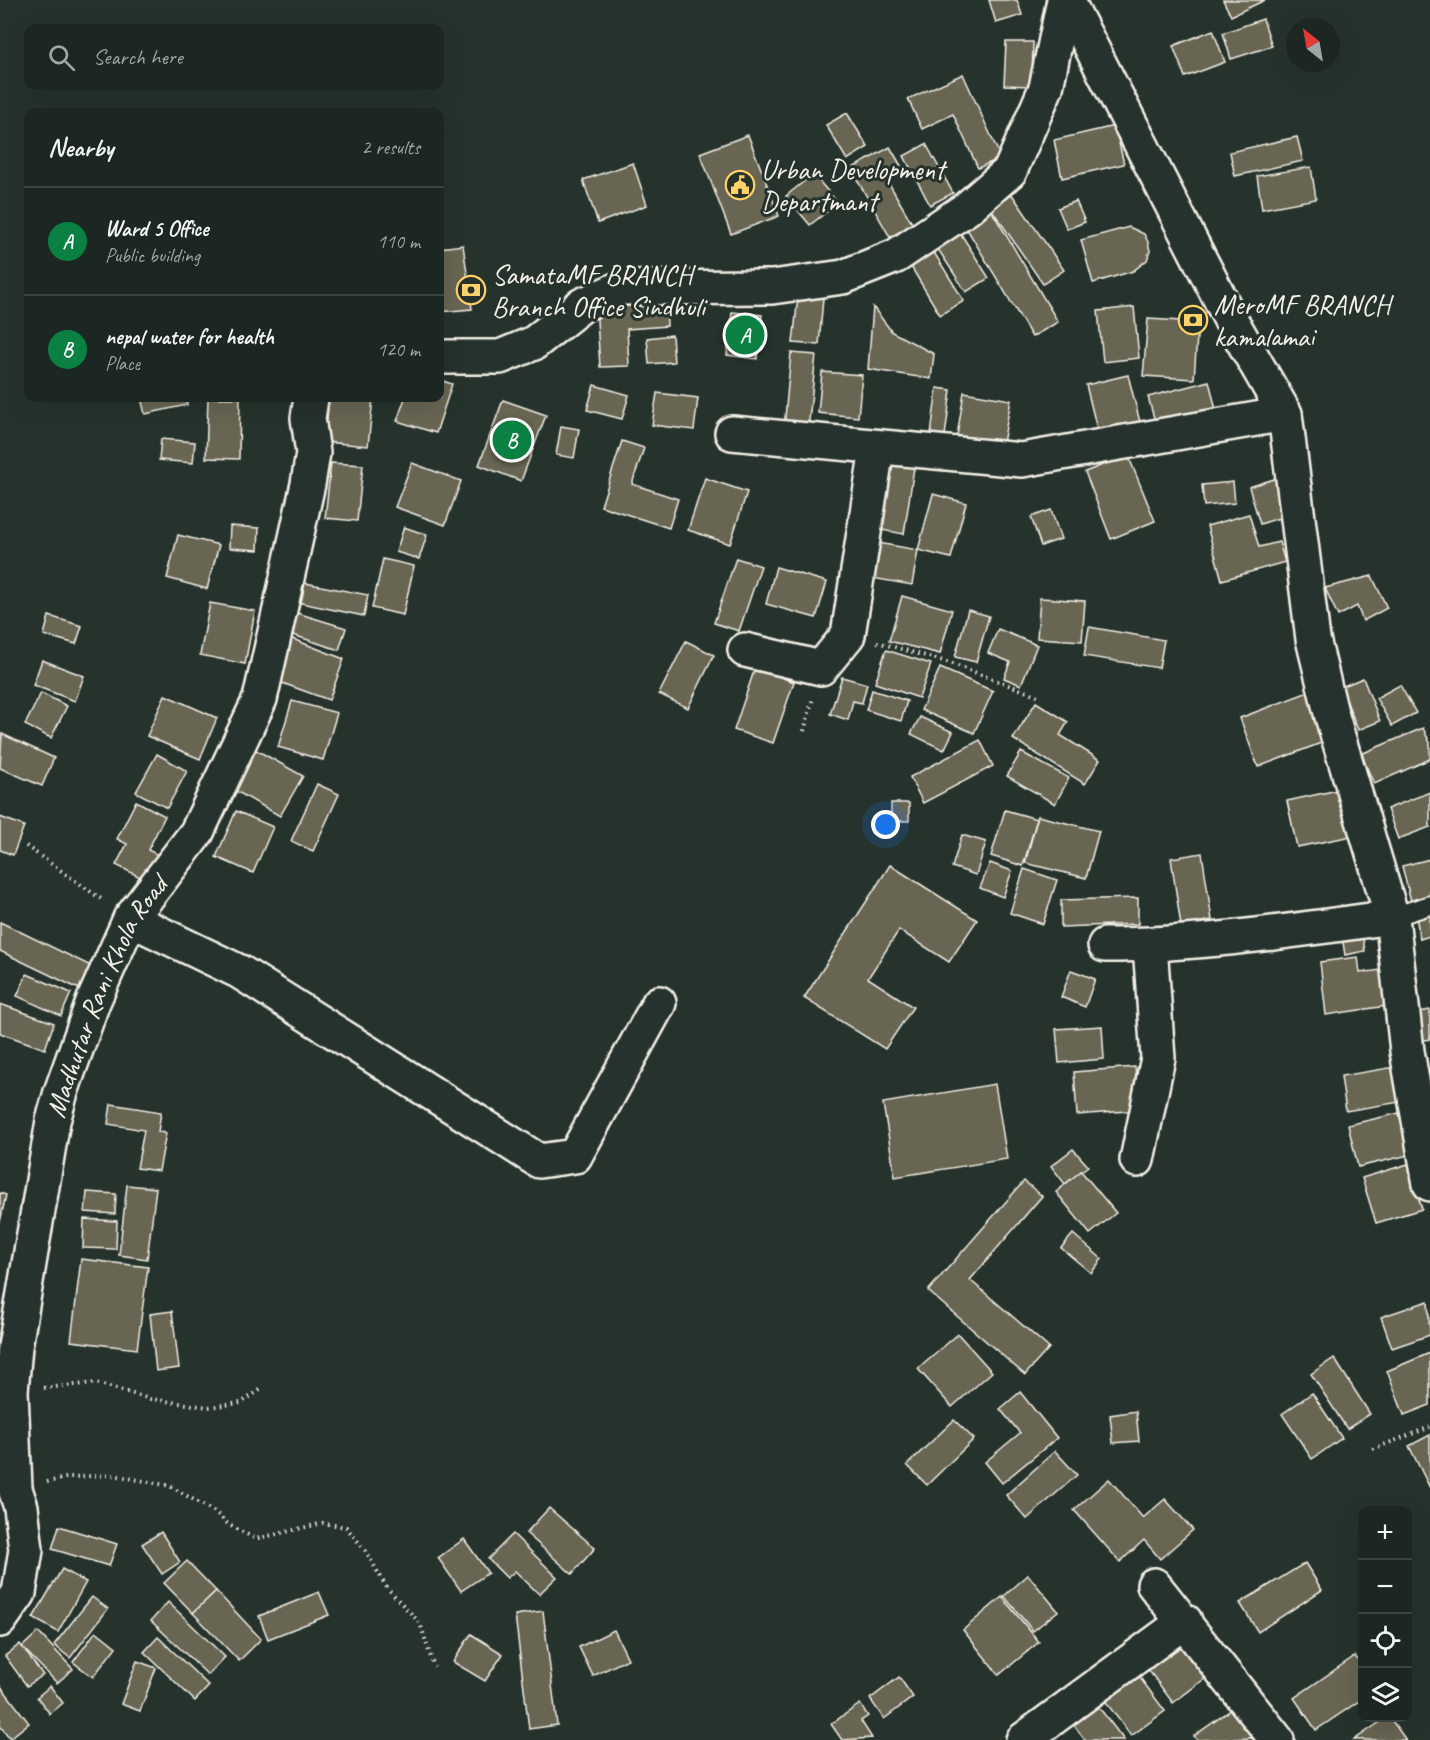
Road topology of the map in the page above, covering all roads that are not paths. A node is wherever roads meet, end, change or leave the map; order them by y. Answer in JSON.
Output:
{"nodes":[{"id":1,"x":1066,"y":0,"type":"edge"},
{"id":2,"x":444,"y":357,"type":"edge"},
{"id":3,"x":310,"y":402,"type":"edge"},
{"id":4,"x":1285,"y":414,"type":"junction"},
{"id":5,"x":732,"y":433,"type":"dead end"},
{"id":6,"x":877,"y":449,"type":"junction"},
{"id":7,"x":745,"y":650,"type":"dead end"},
{"id":8,"x":1430,"y":905,"type":"edge"},
{"id":9,"x":1392,"y":916,"type":"junction"},
{"id":10,"x":130,"y":919,"type":"junction"},
{"id":11,"x":1105,"y":945,"type":"dead end"},
{"id":12,"x":1150,"y":945,"type":"junction"},
{"id":13,"x":659,"y":1003,"type":"dead end"},
{"id":14,"x":1137,"y":1160,"type":"dead end"},
{"id":15,"x":1430,"y":1184,"type":"edge"},
{"id":16,"x":1154,"y":1585,"type":"dead end"},
{"id":17,"x":0,"y":1620,"type":"edge"},
{"id":18,"x":1185,"y":1621,"type":"junction"},
{"id":19,"x":1023,"y":1740,"type":"edge"},
{"id":20,"x":1277,"y":1740,"type":"edge"}],
"edges":[{"from":1,"to":2,"type":"street"},
{"from":1,"to":4,"type":"street"},
{"from":3,"to":10,"type":"street","name":"Madhutar Rani Khola Road"},
{"from":4,"to":6,"type":"street"},
{"from":4,"to":9,"type":"street"},
{"from":5,"to":6,"type":"street"},
{"from":6,"to":7,"type":"street"},
{"from":8,"to":9,"type":"lane"},
{"from":9,"to":12,"type":"street"},
{"from":9,"to":15,"type":"street"},
{"from":10,"to":13,"type":"street"},
{"from":10,"to":17,"type":"street","name":"Madhutar Rani Khola Road"},
{"from":11,"to":12,"type":"street"},
{"from":12,"to":14,"type":"street"},
{"from":16,"to":18,"type":"street"},
{"from":18,"to":19,"type":"street"},
{"from":18,"to":20,"type":"street"}]}
